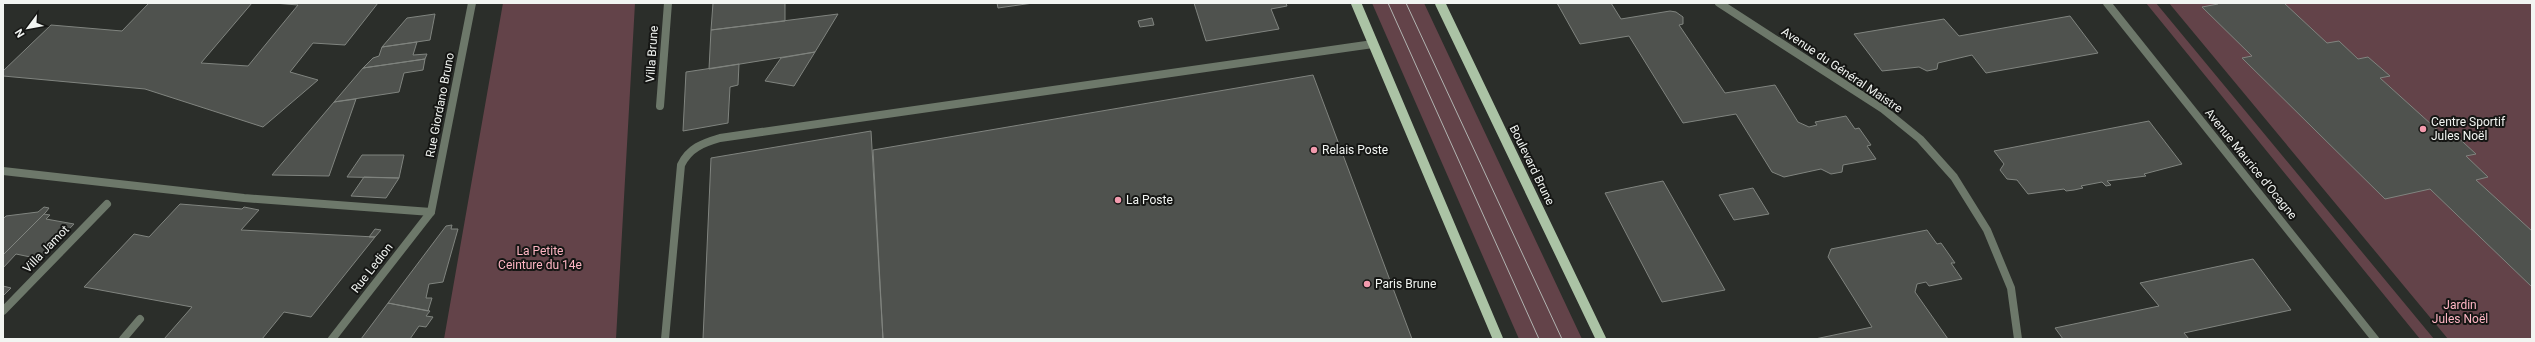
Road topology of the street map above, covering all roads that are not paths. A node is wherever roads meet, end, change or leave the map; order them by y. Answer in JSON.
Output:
{"nodes":[{"id":1,"x":472,"y":3,"type":"edge"},
{"id":2,"x":668,"y":3,"type":"edge"},
{"id":3,"x":1356,"y":3,"type":"edge"},
{"id":4,"x":1440,"y":3,"type":"edge"},
{"id":5,"x":1719,"y":3,"type":"edge"},
{"id":6,"x":2108,"y":3,"type":"edge"},
{"id":7,"x":1373,"y":44,"type":"junction"},
{"id":8,"x":660,"y":106,"type":"dead end"},
{"id":9,"x":3,"y":172,"type":"edge"},
{"id":10,"x":107,"y":204,"type":"dead end"},
{"id":11,"x":431,"y":212,"type":"junction"},
{"id":12,"x":3,"y":311,"type":"edge"},
{"id":13,"x":140,"y":319,"type":"dead end"},
{"id":14,"x":123,"y":339,"type":"edge"},
{"id":15,"x":332,"y":339,"type":"edge"},
{"id":16,"x":665,"y":339,"type":"edge"},
{"id":17,"x":1498,"y":339,"type":"edge"},
{"id":18,"x":1601,"y":339,"type":"edge"},
{"id":19,"x":2018,"y":339,"type":"edge"},
{"id":20,"x":2376,"y":339,"type":"edge"}],
"edges":[{"from":1,"to":11,"type":"street","name":"Rue Giordano Bruno"},
{"from":2,"to":8,"type":"street","name":"Villa Brune"},
{"from":3,"to":7,"type":"main road"},
{"from":4,"to":18,"type":"main road","name":"Boulevard Brune"},
{"from":5,"to":19,"type":"street","name":"Avenue du Général Maistre"},
{"from":6,"to":20,"type":"street","name":"Avenue Maurice d'Ocagne"},
{"from":7,"to":16,"type":"street"},
{"from":7,"to":17,"type":"main road"},
{"from":9,"to":11,"type":"street"},
{"from":10,"to":12,"type":"street","name":"Villa Jamot"},
{"from":11,"to":15,"type":"street","name":"Rue Ledion"},
{"from":13,"to":14,"type":"street"}]}
